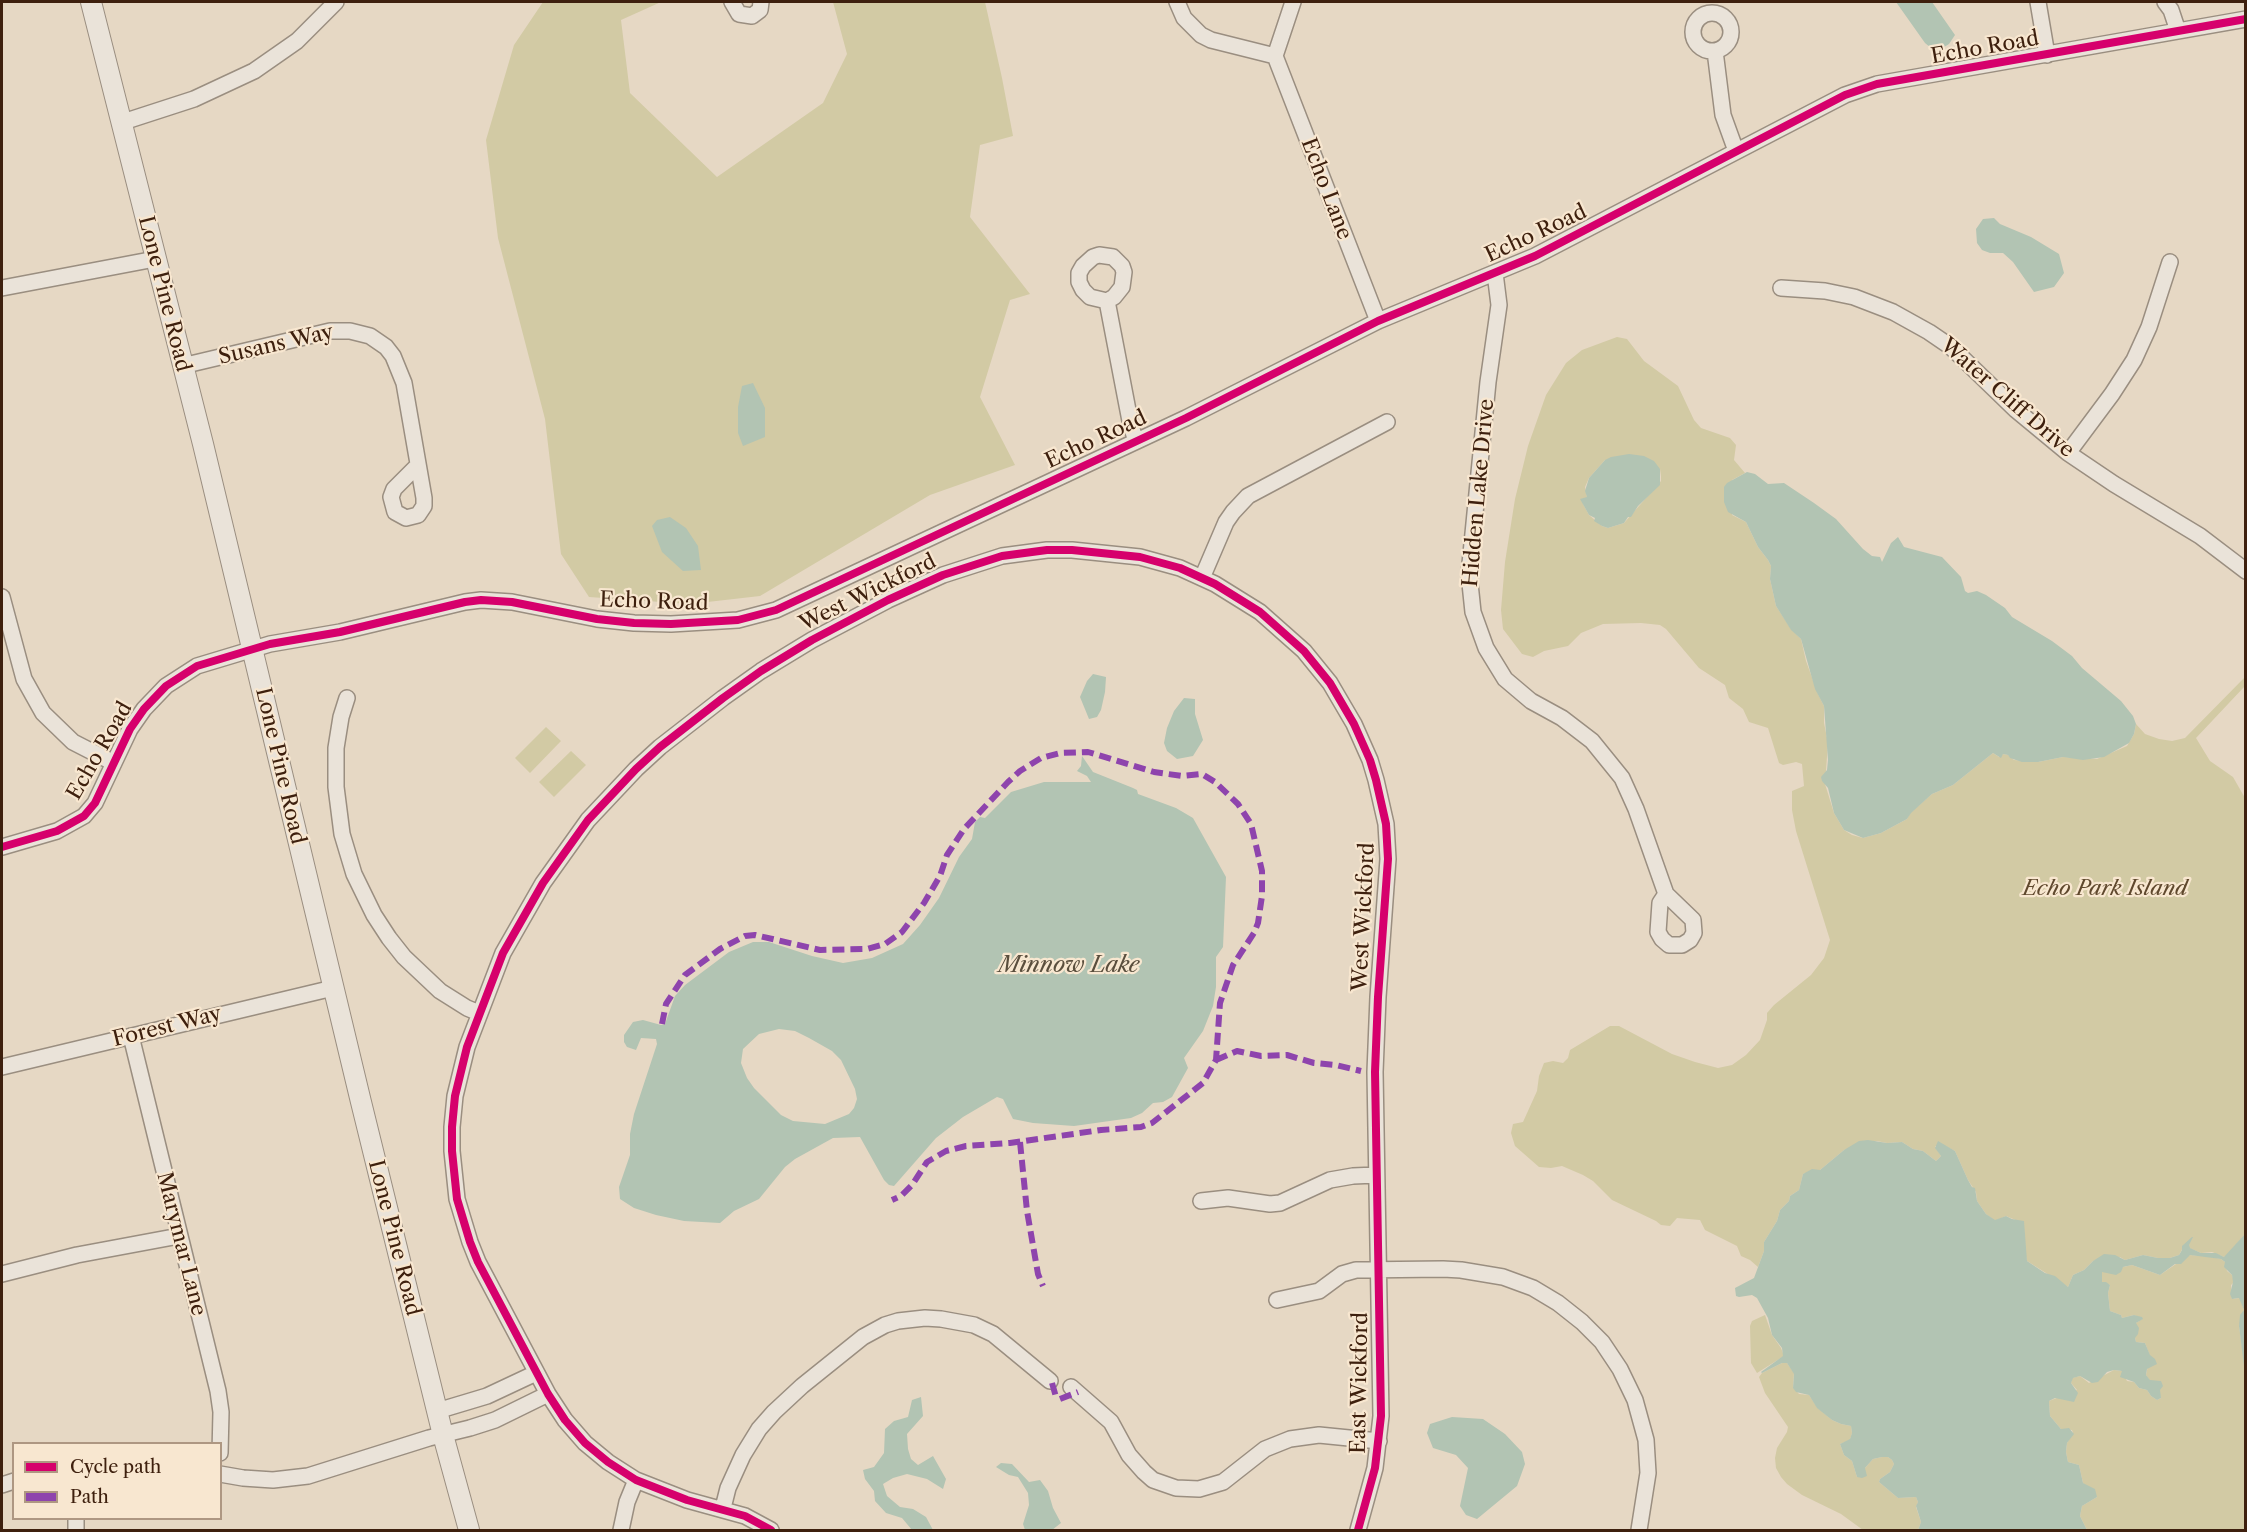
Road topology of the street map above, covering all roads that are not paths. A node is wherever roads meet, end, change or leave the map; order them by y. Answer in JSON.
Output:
{"nodes":[{"id":1,"x":91,"y":2,"type":"edge"},
{"id":2,"x":336,"y":2,"type":"edge"},
{"id":3,"x":732,"y":2,"type":"edge"},
{"id":4,"x":761,"y":2,"type":"edge"},
{"id":5,"x":1177,"y":2,"type":"edge"},
{"id":6,"x":1293,"y":2,"type":"edge"},
{"id":7,"x":2038,"y":2,"type":"edge"},
{"id":8,"x":2165,"y":2,"type":"edge"},
{"id":9,"x":2246,"y":19,"type":"edge"},
{"id":10,"x":2178,"y":31,"type":"junction"},
{"id":11,"x":1715,"y":51,"type":"dead end"},
{"id":12,"x":1275,"y":56,"type":"junction"},
{"id":13,"x":2047,"y":56,"type":"junction"},
{"id":14,"x":120,"y":123,"type":"junction"},
{"id":15,"x":1736,"y":151,"type":"junction"},
{"id":16,"x":155,"y":259,"type":"junction"},
{"id":17,"x":2170,"y":262,"type":"dead end"},
{"id":18,"x":1495,"y":273,"type":"junction"},
{"id":19,"x":2,"y":288,"type":"edge"},
{"id":20,"x":1781,"y":288,"type":"dead end"},
{"id":21,"x":1107,"y":301,"type":"dead end"},
{"id":22,"x":1378,"y":321,"type":"junction"},
{"id":23,"x":182,"y":366,"type":"junction"},
{"id":24,"x":1387,"y":422,"type":"dead end"},
{"id":25,"x":1136,"y":441,"type":"junction"},
{"id":26,"x":2068,"y":453,"type":"junction"},
{"id":27,"x":418,"y":465,"type":"dead end"},
{"id":28,"x":2246,"y":570,"type":"edge"},
{"id":29,"x":1202,"y":578,"type":"junction"},
{"id":30,"x":2,"y":597,"type":"edge"},
{"id":31,"x":252,"y":649,"type":"junction"},
{"id":32,"x":347,"y":698,"type":"dead end"},
{"id":33,"x":114,"y":763,"type":"junction"},
{"id":34,"x":2,"y":847,"type":"edge"},
{"id":35,"x":1666,"y":894,"type":"dead end"},
{"id":36,"x":333,"y":988,"type":"junction"},
{"id":37,"x":479,"y":1013,"type":"junction"},
{"id":38,"x":131,"y":1036,"type":"junction"},
{"id":39,"x":2,"y":1067,"type":"edge"},
{"id":40,"x":1376,"y":1175,"type":"junction"},
{"id":41,"x":1200,"y":1201,"type":"dead end"},
{"id":42,"x":179,"y":1236,"type":"junction"},
{"id":43,"x":1379,"y":1270,"type":"junction"},
{"id":44,"x":2,"y":1274,"type":"edge"},
{"id":45,"x":1277,"y":1300,"type":"dead end"},
{"id":46,"x":536,"y":1373,"type":"junction"},
{"id":47,"x":1050,"y":1381,"type":"dead end"},
{"id":48,"x":514,"y":1384,"type":"junction"},
{"id":49,"x":1071,"y":1387,"type":"dead end"},
{"id":50,"x":548,"y":1394,"type":"junction"},
{"id":51,"x":525,"y":1406,"type":"junction"},
{"id":52,"x":437,"y":1412,"type":"junction"},
{"id":53,"x":443,"y":1435,"type":"junction"},
{"id":54,"x":1379,"y":1441,"type":"junction"},
{"id":55,"x":220,"y":1442,"type":"edge"},
{"id":56,"x":222,"y":1473,"type":"edge"},
{"id":57,"x":636,"y":1480,"type":"junction"},
{"id":58,"x":723,"y":1508,"type":"junction"},
{"id":59,"x":469,"y":1530,"type":"edge"},
{"id":60,"x":621,"y":1530,"type":"edge"},
{"id":61,"x":771,"y":1530,"type":"edge"},
{"id":62,"x":1358,"y":1530,"type":"edge"},
{"id":63,"x":1639,"y":1530,"type":"edge"}],
"edges":[{"from":1,"to":14,"type":"street","name":"Lone Pine Road"},
{"from":2,"to":14,"type":"street"},
{"from":3,"to":4,"type":"street"},
{"from":5,"to":12,"type":"street"},
{"from":6,"to":12,"type":"street"},
{"from":7,"to":13,"type":"street"},
{"from":8,"to":10,"type":"street"},
{"from":9,"to":10,"type":"street","name":"Echo Road"},
{"from":10,"to":13,"type":"street","name":"Echo Road"},
{"from":11,"to":15,"type":"street"},
{"from":12,"to":22,"type":"street","name":"Echo Lane"},
{"from":13,"to":15,"type":"street","name":"Echo Road"},
{"from":14,"to":16,"type":"street","name":"Lone Pine Road"},
{"from":15,"to":18,"type":"street","name":"Echo Road"},
{"from":16,"to":19,"type":"street"},
{"from":16,"to":23,"type":"street","name":"Lone Pine Road"},
{"from":17,"to":26,"type":"street"},
{"from":18,"to":22,"type":"street","name":"Echo Road"},
{"from":18,"to":35,"type":"street","name":"Hidden Lake Drive"},
{"from":20,"to":26,"type":"street","name":"Water Cliff Drive"},
{"from":21,"to":25,"type":"street"},
{"from":22,"to":25,"type":"street","name":"Echo Road"},
{"from":23,"to":27,"type":"street","name":"Susans Way"},
{"from":23,"to":31,"type":"street","name":"Lone Pine Road"},
{"from":24,"to":29,"type":"street"},
{"from":25,"to":31,"type":"street","name":"Echo Road"},
{"from":26,"to":28,"type":"street","name":"Water Cliff Drive"},
{"from":29,"to":37,"type":"street","name":"West Wickford"},
{"from":29,"to":40,"type":"street","name":"West Wickford"},
{"from":30,"to":33,"type":"street"},
{"from":31,"to":33,"type":"street","name":"Echo Road"},
{"from":31,"to":36,"type":"street","name":"Lone Pine Road"},
{"from":32,"to":37,"type":"street"},
{"from":33,"to":34,"type":"street","name":"Echo Road"},
{"from":36,"to":38,"type":"street","name":"Forest Way"},
{"from":36,"to":52,"type":"street","name":"Lone Pine Road"},
{"from":37,"to":46,"type":"street","name":"West Wickford"},
{"from":38,"to":39,"type":"street","name":"Forest Way"},
{"from":38,"to":42,"type":"street","name":"Marymar Lane"},
{"from":40,"to":41,"type":"street"},
{"from":40,"to":43,"type":"street","name":"West Wickford"},
{"from":42,"to":44,"type":"street"},
{"from":42,"to":55,"type":"street","name":"Marymar Lane"},
{"from":43,"to":45,"type":"street"},
{"from":43,"to":54,"type":"street","name":"East Wickford"},
{"from":43,"to":63,"type":"street"},
{"from":46,"to":48,"type":"street"},
{"from":46,"to":50,"type":"street"},
{"from":47,"to":58,"type":"street"},
{"from":48,"to":51,"type":"street"},
{"from":48,"to":52,"type":"street"},
{"from":49,"to":54,"type":"street"},
{"from":50,"to":51,"type":"street"},
{"from":50,"to":57,"type":"street"},
{"from":51,"to":53,"type":"street"},
{"from":52,"to":53,"type":"street","name":"Lone Pine Road"},
{"from":53,"to":56,"type":"street"},
{"from":53,"to":59,"type":"street","name":"Lone Pine Road"},
{"from":54,"to":62,"type":"street","name":"East Wickford"},
{"from":57,"to":58,"type":"street"},
{"from":57,"to":60,"type":"street"},
{"from":58,"to":61,"type":"street"}]}
